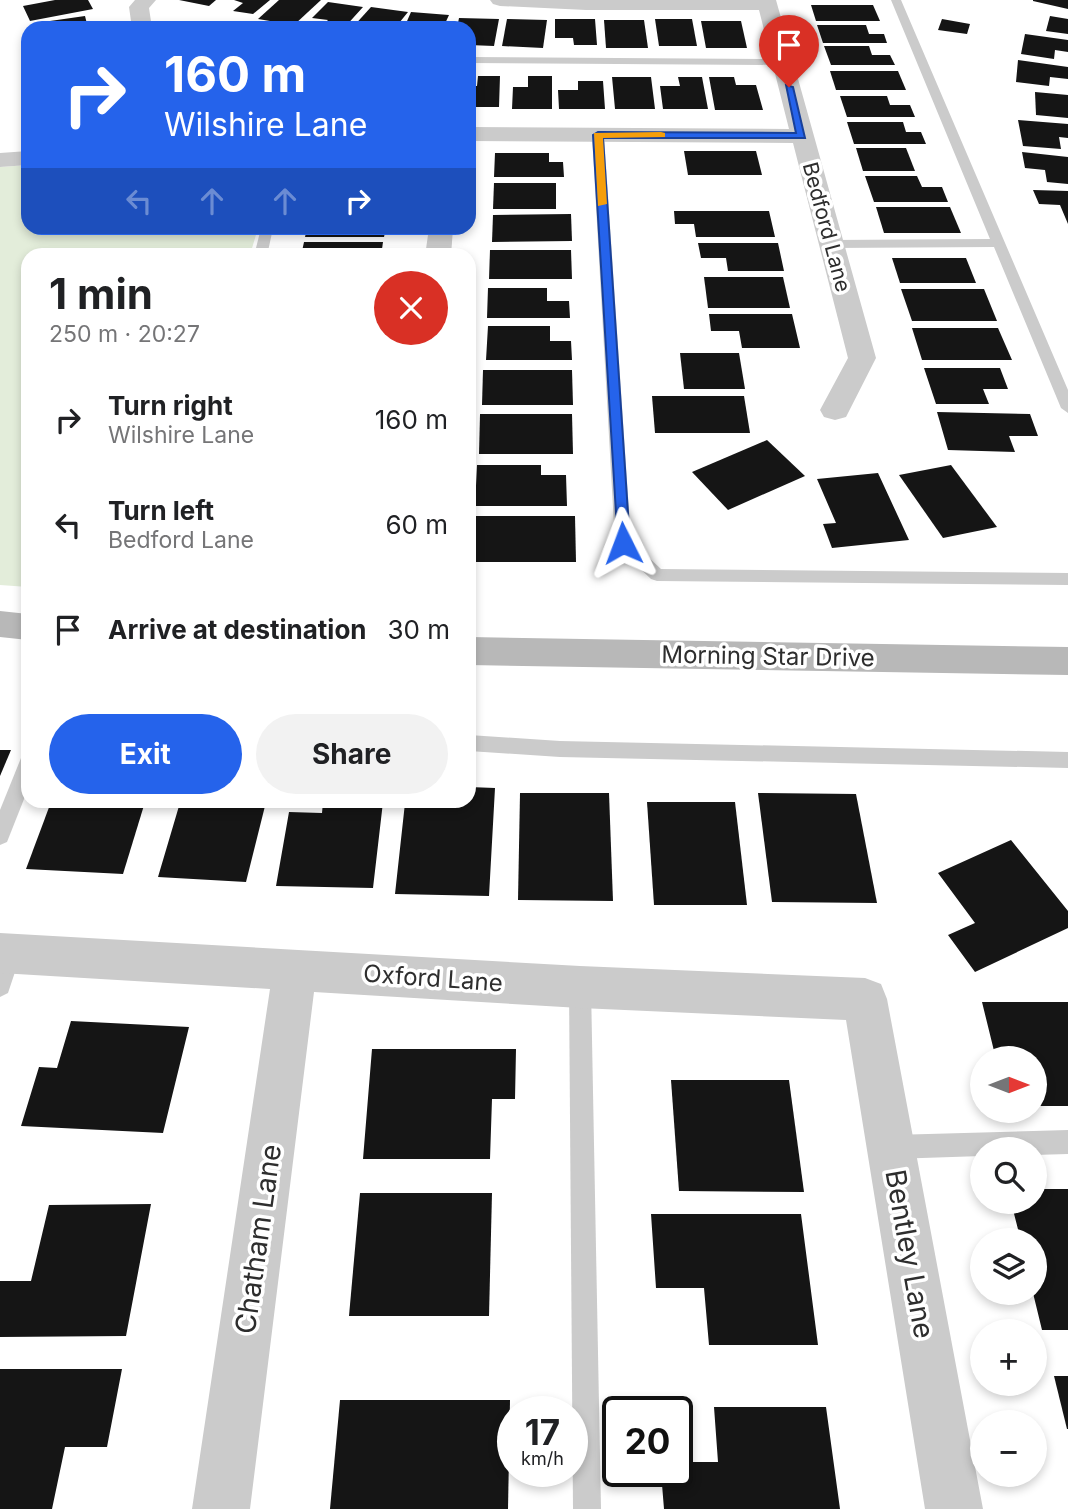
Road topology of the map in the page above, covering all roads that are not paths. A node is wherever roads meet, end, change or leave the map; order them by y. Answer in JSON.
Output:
{"nodes":[{"id":1,"x":146,"y":0,"type":"edge"},
{"id":2,"x":500,"y":0,"type":"edge"},
{"id":3,"x":896,"y":0,"type":"edge"},
{"id":4,"x":766,"y":2,"type":"edge"},
{"id":5,"x":141,"y":21,"type":"edge"},
{"id":6,"x":476,"y":60,"type":"edge"},
{"id":7,"x":782,"y":62,"type":"junction"},
{"id":8,"x":476,"y":134,"type":"edge"},
{"id":9,"x":598,"y":135,"type":"junction"},
{"id":10,"x":802,"y":136,"type":"junction"},
{"id":11,"x":21,"y":158,"type":"edge"},
{"id":12,"x":0,"y":160,"type":"edge"},
{"id":13,"x":999,"y":243,"type":"junction"},
{"id":14,"x":831,"y":244,"type":"junction"},
{"id":15,"x":1068,"y":408,"type":"edge"},
{"id":16,"x":835,"y":410,"type":"dead end"},
{"id":17,"x":1068,"y":579,"type":"edge"},
{"id":18,"x":0,"y":624,"type":"edge"},
{"id":19,"x":21,"y":626,"type":"edge"},
{"id":20,"x":476,"y":651,"type":"edge"},
{"id":21,"x":1068,"y":661,"type":"edge"},
{"id":22,"x":476,"y":743,"type":"edge"},
{"id":23,"x":1068,"y":760,"type":"edge"},
{"id":24,"x":21,"y":782,"type":"edge"},
{"id":25,"x":0,"y":836,"type":"edge"},
{"id":26,"x":3,"y":964,"type":"edge"},
{"id":27,"x":295,"y":969,"type":"junction"},
{"id":28,"x":580,"y":987,"type":"junction"},
{"id":29,"x":865,"y":999,"type":"joint"},
{"id":30,"x":1068,"y":1142,"type":"edge"},
{"id":31,"x":892,"y":1147,"type":"junction"},
{"id":32,"x":220,"y":1509,"type":"edge"},
{"id":33,"x":587,"y":1509,"type":"edge"},
{"id":34,"x":954,"y":1509,"type":"edge"}],
"edges":[{"from":1,"to":5,"type":"street"},
{"from":2,"to":4,"type":"street"},
{"from":3,"to":13,"type":"lane"},
{"from":4,"to":7,"type":"street","name":"Bedford Lane"},
{"from":6,"to":7,"type":"lane"},
{"from":7,"to":10,"type":"street","name":"Bedford Lane"},
{"from":8,"to":9,"type":"street"},
{"from":9,"to":10,"type":"street"},
{"from":9,"to":17,"type":"lane"},
{"from":10,"to":14,"type":"street","name":"Bedford Lane"},
{"from":11,"to":12,"type":"street"},
{"from":13,"to":14,"type":"lane"},
{"from":13,"to":15,"type":"lane"},
{"from":14,"to":16,"type":"street","name":"Bedford Lane"},
{"from":18,"to":19,"type":"street"},
{"from":20,"to":21,"type":"street","name":"Morning Star Drive"},
{"from":22,"to":23,"type":"lane"},
{"from":24,"to":25,"type":"lane"},
{"from":26,"to":27,"type":"street","name":"Oxford Lane"},
{"from":27,"to":28,"type":"street","name":"Oxford Lane"},
{"from":27,"to":32,"type":"street","name":"Chatham Lane"},
{"from":28,"to":29,"type":"street","name":"Oxford Lane"},
{"from":28,"to":33,"type":"lane"},
{"from":29,"to":31,"type":"street","name":"Bentley Lane"},
{"from":30,"to":31,"type":"lane"},
{"from":31,"to":34,"type":"street","name":"Bentley Lane"}]}
